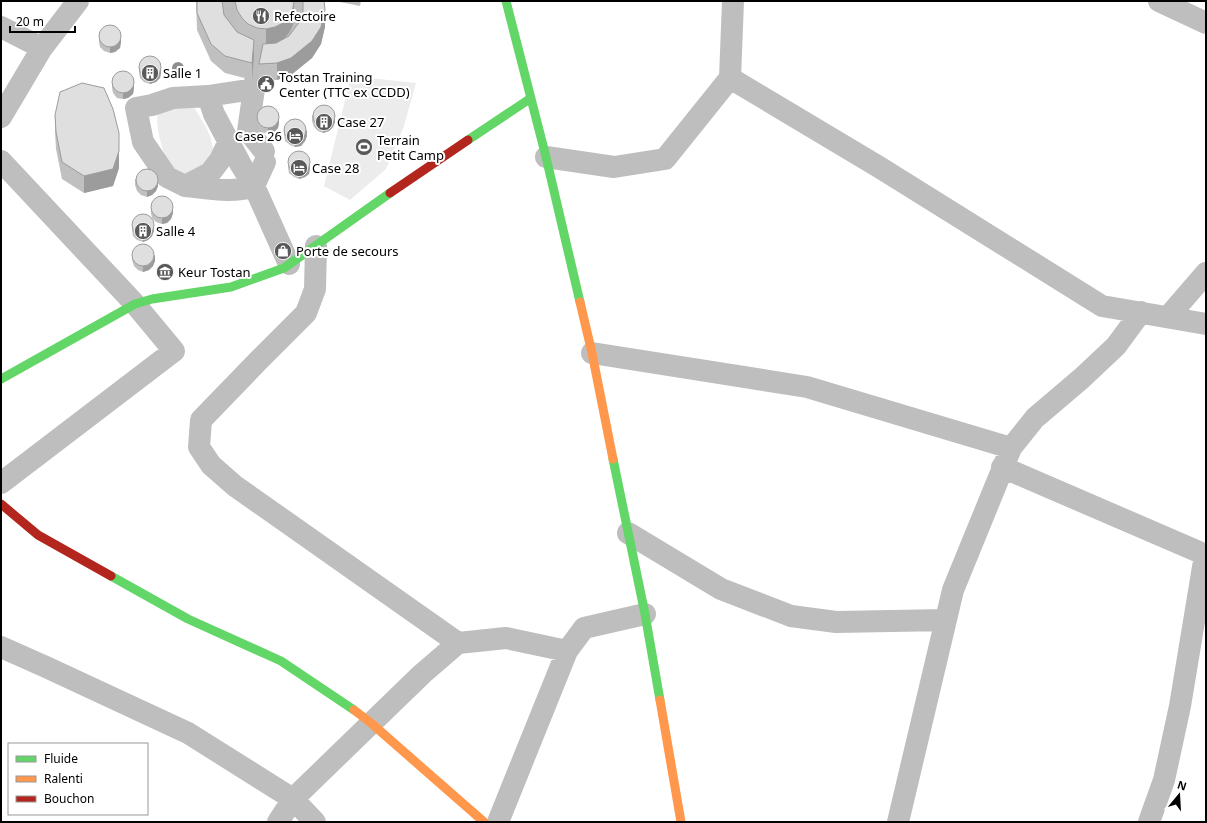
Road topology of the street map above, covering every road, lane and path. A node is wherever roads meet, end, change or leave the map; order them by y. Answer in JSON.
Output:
{"nodes":[{"id":1,"x":78,"y":1,"type":"edge"},
{"id":2,"x":235,"y":1,"type":"edge"},
{"id":3,"x":296,"y":1,"type":"edge"},
{"id":4,"x":506,"y":1,"type":"edge"},
{"id":5,"x":733,"y":1,"type":"edge"},
{"id":6,"x":1159,"y":1,"type":"edge"},
{"id":7,"x":1206,"y":23,"type":"edge"},
{"id":8,"x":1,"y":27,"type":"edge"},
{"id":9,"x":42,"y":48,"type":"junction"},
{"id":10,"x":260,"y":50,"type":"junction"},
{"id":11,"x":730,"y":78,"type":"junction"},
{"id":12,"x":254,"y":89,"type":"junction"},
{"id":13,"x":208,"y":96,"type":"junction"},
{"id":14,"x":531,"y":98,"type":"junction"},
{"id":15,"x":1,"y":117,"type":"edge"},
{"id":16,"x":229,"y":142,"type":"junction"},
{"id":17,"x":546,"y":157,"type":"junction"},
{"id":18,"x":258,"y":159,"type":"junction"},
{"id":19,"x":1,"y":161,"type":"edge"},
{"id":20,"x":185,"y":186,"type":"junction"},
{"id":21,"x":254,"y":186,"type":"junction"},
{"id":22,"x":316,"y":246,"type":"junction"},
{"id":23,"x":289,"y":264,"type":"junction"},
{"id":24,"x":1206,"y":273,"type":"edge"},
{"id":25,"x":135,"y":304,"type":"junction"},
{"id":26,"x":1141,"y":312,"type":"junction"},
{"id":27,"x":1168,"y":317,"type":"junction"},
{"id":28,"x":1206,"y":324,"type":"edge"},
{"id":29,"x":592,"y":353,"type":"junction"},
{"id":30,"x":3,"y":376,"type":"edge"},
{"id":31,"x":1011,"y":448,"type":"junction"},
{"id":32,"x":1002,"y":467,"type":"junction"},
{"id":33,"x":1,"y":483,"type":"edge"},
{"id":34,"x":1,"y":504,"type":"edge"},
{"id":35,"x":628,"y":533,"type":"junction"},
{"id":36,"x":1206,"y":555,"type":"edge"},
{"id":37,"x":646,"y":614,"type":"junction"},
{"id":38,"x":946,"y":620,"type":"junction"},
{"id":39,"x":458,"y":643,"type":"junction"},
{"id":40,"x":1,"y":647,"type":"edge"},
{"id":41,"x":567,"y":651,"type":"junction"},
{"id":42,"x":371,"y":723,"type":"junction"},
{"id":43,"x":293,"y":799,"type":"junction"},
{"id":44,"x":278,"y":822,"type":"edge"},
{"id":45,"x":315,"y":822,"type":"edge"},
{"id":46,"x":484,"y":822,"type":"edge"},
{"id":47,"x":498,"y":822,"type":"edge"},
{"id":48,"x":681,"y":822,"type":"edge"},
{"id":49,"x":898,"y":822,"type":"edge"},
{"id":50,"x":1149,"y":822,"type":"edge"}],
"edges":[{"from":1,"to":9,"type":"street"},
{"from":2,"to":10,"type":"street"},
{"from":3,"to":10,"type":"street"},
{"from":4,"to":14,"type":"street"},
{"from":5,"to":11,"type":"street"},
{"from":6,"to":7,"type":"street"},
{"from":8,"to":9,"type":"street"},
{"from":9,"to":15,"type":"street"},
{"from":10,"to":12,"type":"street"},
{"from":11,"to":17,"type":"street"},
{"from":11,"to":26,"type":"street"},
{"from":12,"to":13,"type":"street"},
{"from":12,"to":18,"type":"street"},
{"from":13,"to":16,"type":"street"},
{"from":13,"to":20,"type":"street"},
{"from":14,"to":17,"type":"street"},
{"from":14,"to":22,"type":"street"},
{"from":16,"to":18,"type":"street"},
{"from":16,"to":20,"type":"street"},
{"from":17,"to":29,"type":"street"},
{"from":18,"to":21,"type":"street"},
{"from":19,"to":25,"type":"street"},
{"from":20,"to":21,"type":"street"},
{"from":21,"to":23,"type":"street"},
{"from":22,"to":23,"type":"street"},
{"from":22,"to":39,"type":"street"},
{"from":23,"to":25,"type":"street"},
{"from":24,"to":27,"type":"street"},
{"from":25,"to":30,"type":"street"},
{"from":25,"to":33,"type":"street"},
{"from":26,"to":27,"type":"street"},
{"from":26,"to":31,"type":"street"},
{"from":27,"to":28,"type":"street"},
{"from":29,"to":31,"type":"street"},
{"from":29,"to":35,"type":"street"},
{"from":31,"to":32,"type":"street"},
{"from":32,"to":36,"type":"street"},
{"from":32,"to":38,"type":"street"},
{"from":34,"to":42,"type":"street"},
{"from":35,"to":37,"type":"street"},
{"from":35,"to":38,"type":"street"},
{"from":36,"to":50,"type":"street"},
{"from":37,"to":41,"type":"street"},
{"from":37,"to":48,"type":"street"},
{"from":38,"to":49,"type":"street"},
{"from":39,"to":41,"type":"street"},
{"from":39,"to":42,"type":"street"},
{"from":40,"to":43,"type":"street"},
{"from":41,"to":47,"type":"street"},
{"from":42,"to":43,"type":"street"},
{"from":42,"to":46,"type":"street"},
{"from":43,"to":44,"type":"street"},
{"from":43,"to":45,"type":"street"}]}
